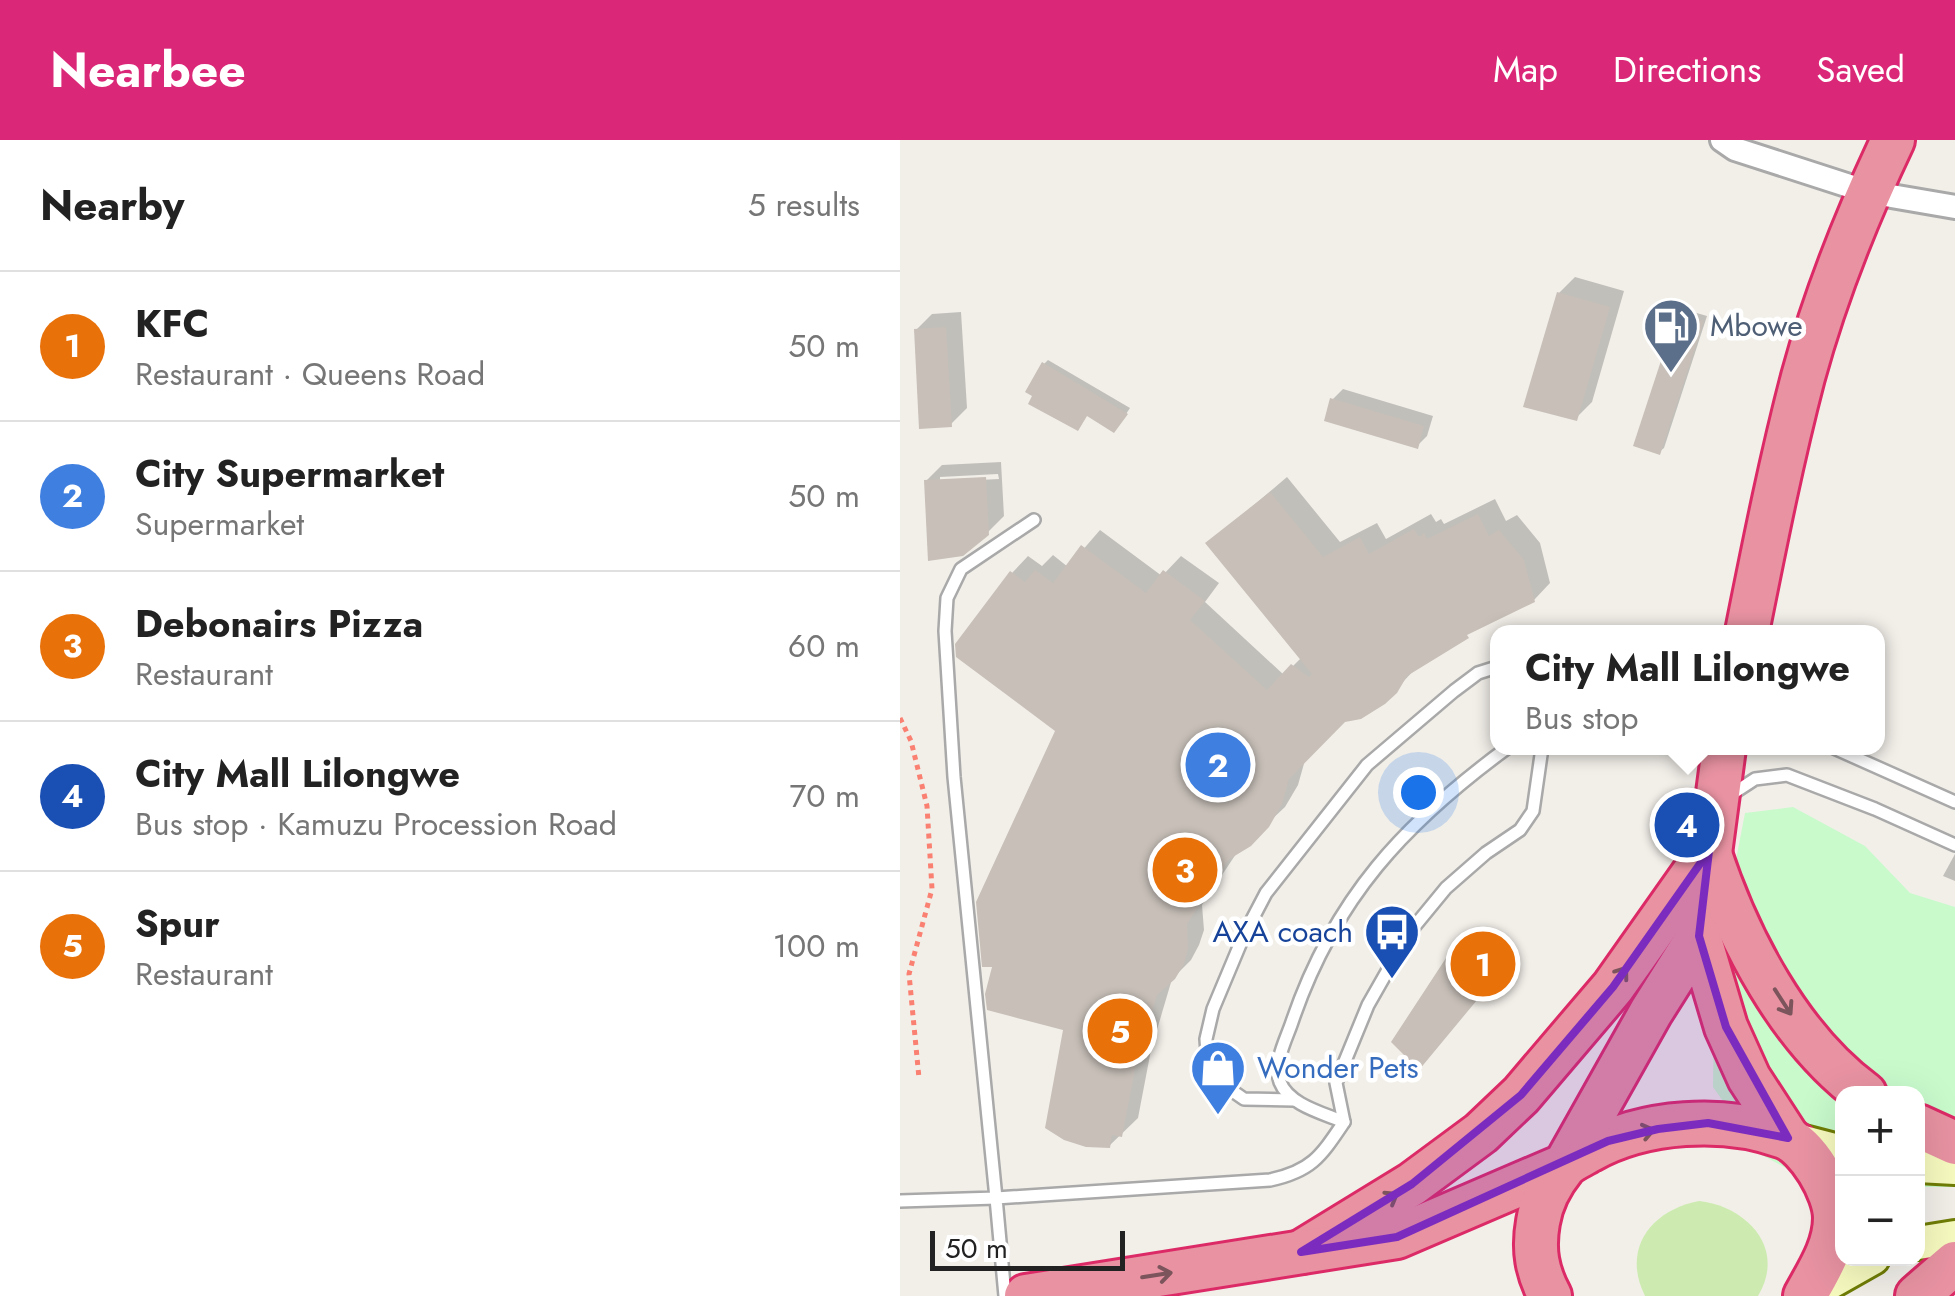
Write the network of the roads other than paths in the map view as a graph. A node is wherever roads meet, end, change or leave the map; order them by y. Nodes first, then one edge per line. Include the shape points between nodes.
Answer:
1 (1722, 140) edge
2 (1893, 140) edge
3 (1868, 192) junction
4 (1955, 208) edge
5 (1034, 520) dead end
6 (1749, 625) edge
7 (1490, 669) edge
8 (1497, 755) edge
9 (1541, 755) edge
10 (1723, 755) edge
11 (1850, 755) edge
12 (1955, 802) edge
13 (1712, 832) junction
14 (1955, 846) edge
15 (1699, 936) junction
16 (1854, 1086) edge
17 (1294, 1100) junction
18 (1344, 1122) junction
19 (1925, 1129) edge
20 (1788, 1138) junction
21 (1955, 1143) edge
22 (1835, 1150) edge
23 (1565, 1165) junction
24 (1925, 1166) edge
25 (1955, 1168) edge
26 (996, 1198) junction
27 (900, 1201) edge
28 (1955, 1237) edge
29 (1925, 1242) edge
30 (1301, 1252) junction
31 (1955, 1262) edge
32 (1859, 1266) edge
33 (1005, 1296) edge
34 (1026, 1296) edge
35 (1550, 1296) edge
36 (1806, 1296) edge
37 (1917, 1296) edge

1 - 3 street
2 - 3 highway
3 - 4 street
3 - 6 highway via 1803,377
5 - 26 lane via 961,569 947,598 945,631
7 - 17 lane via 1454,691 1367,766 1266,893 1244,935 1206,1038 1208,1066 1244,1099
8 - 17 lane via 1452,788 1360,884 1320,957 1278,1065 1280,1083
9 - 18 lane via 1532,811 1520,830 1446,888 1409,933 1368,1005 1336,1083
10 - 13 highway
11 - 12 lane
13 - 14 lane via 1732,792 1755,779 1787,775
13 - 15 highway
13 -> 16 highway via 1738,927 1834,1071
30 -> 13 highway via 1412,1184 1521,1095 1613,987
15 - 20 highway via 1726,1028
15 - 23 highway
17 - 18 lane
18 - 26 lane via 1320,1156 1294,1175
19 - 21 highway
20 - 22 main road
23 -> 20 highway via 1608,1141 1658,1129 1708,1123
20 - 36 highway via 1819,1171 1832,1194 1835,1220 1828,1253
23 - 30 highway via 1397,1237
23 - 35 highway via 1541,1206 1534,1243
24 - 25 main road
26 - 27 lane
26 - 33 lane
28 - 29 main road
34 -> 30 highway
31 - 37 highway
32 - 36 main road

